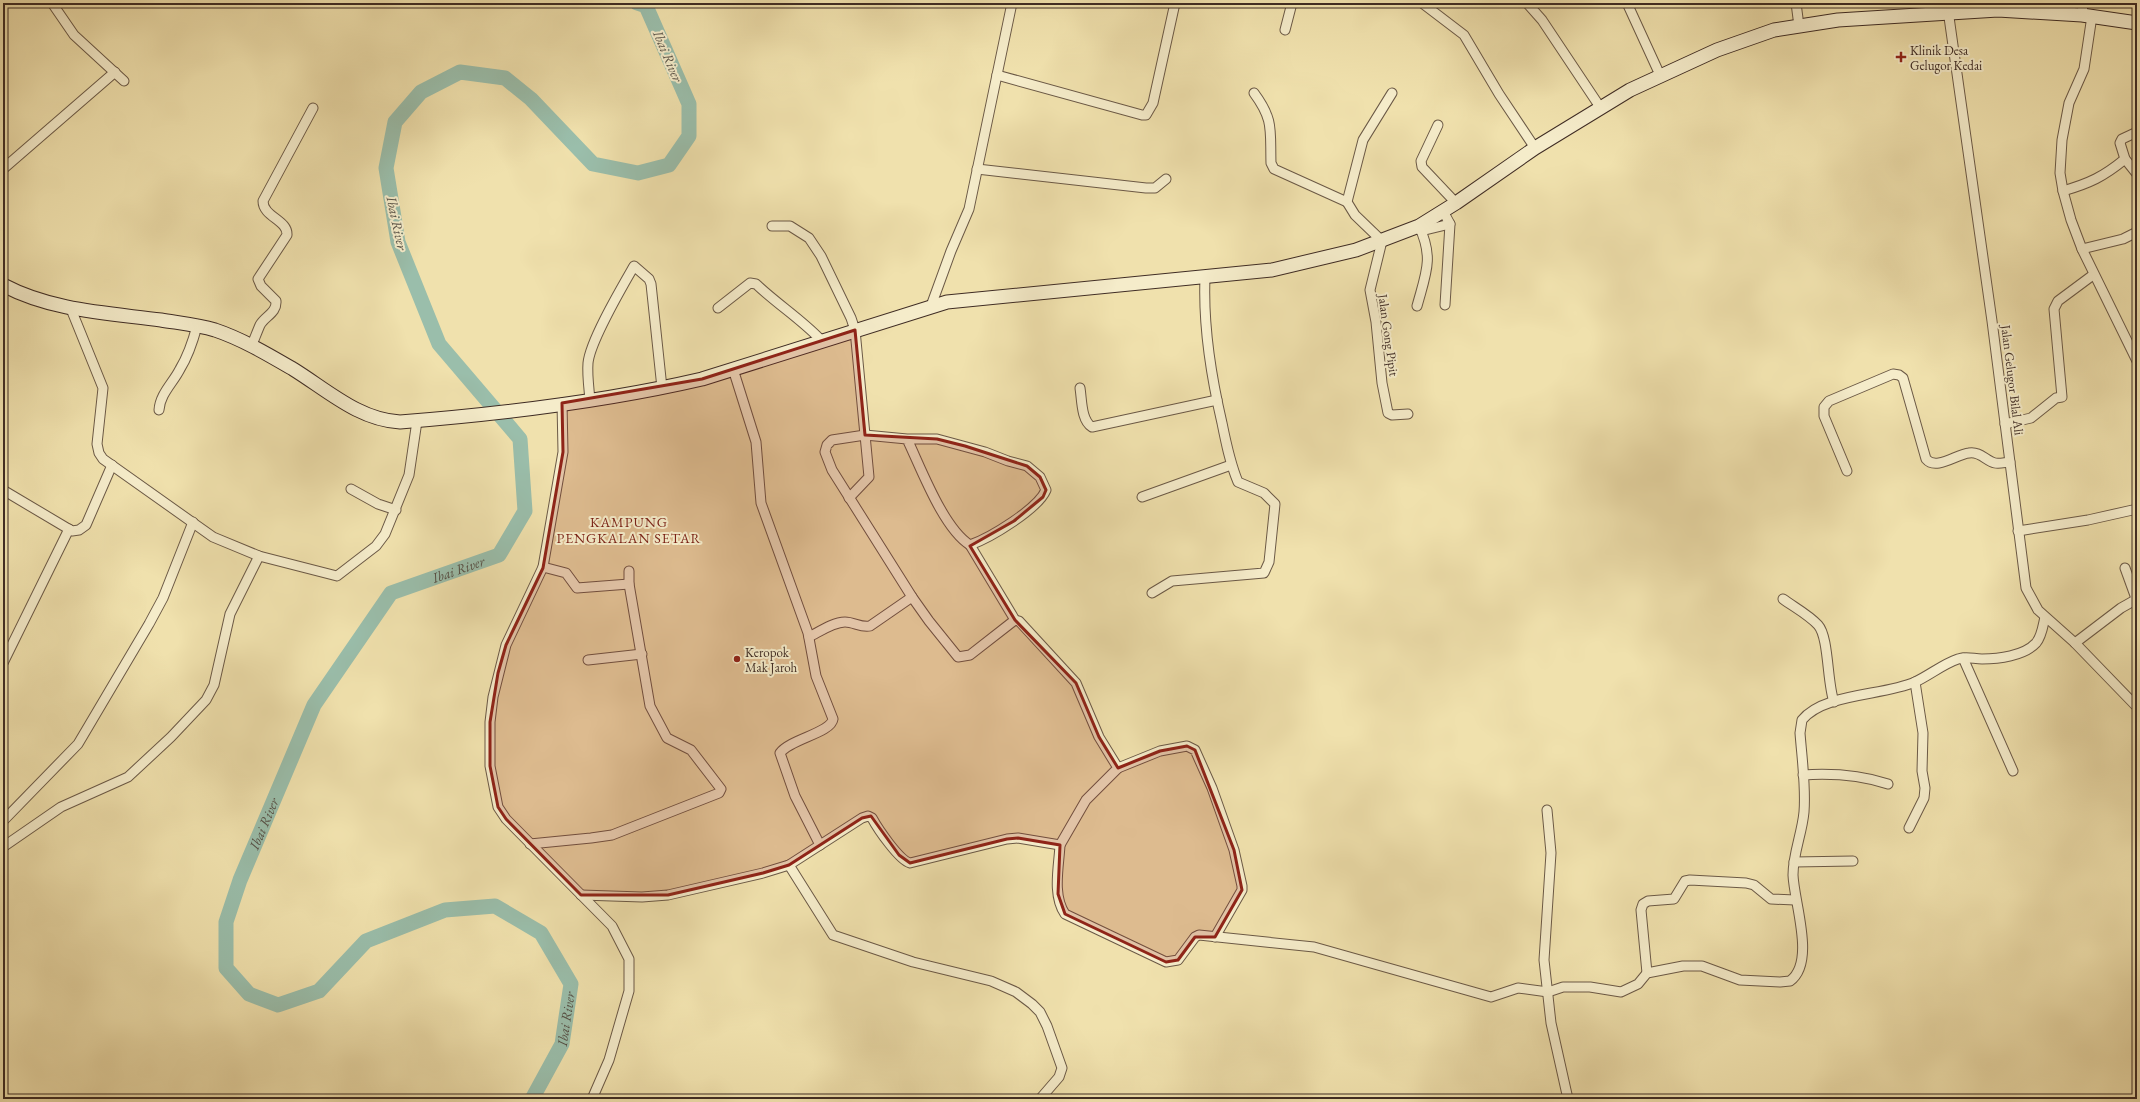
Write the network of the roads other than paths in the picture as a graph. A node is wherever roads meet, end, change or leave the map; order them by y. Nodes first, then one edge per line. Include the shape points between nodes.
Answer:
1 (52, 3) edge
2 (1012, 3) edge
3 (1175, 3) edge
4 (1292, 3) edge
5 (1422, 3) edge
6 (1527, 3) edge
7 (1627, 3) edge
8 (1796, 3) edge
9 (1950, 10) edge
10 (2086, 11) edge
11 (2137, 22) edge
12 (1799, 26) junction
13 (1285, 30) dead end
14 (115, 72) junction
15 (997, 75) junction
16 (1660, 75) junction
17 (124, 81) dead end
18 (1254, 93) dead end
19 (1392, 93) dead end
20 (1600, 107) junction
21 (313, 108) dead end
22 (1438, 125) dead end
23 (2137, 132) edge
24 (1535, 148) junction
25 (2125, 159) junction
26 (3, 169) edge
27 (977, 170) junction
28 (2137, 174) edge
29 (1166, 179) dead end
30 (2063, 192) junction
31 (1347, 202) junction
32 (1456, 203) junction
33 (1443, 211) junction
34 (1450, 224) junction
35 (772, 226) dead end
36 (1420, 228) junction
37 (2137, 232) edge
38 (1382, 241) junction
39 (2082, 249) junction
40 (2093, 275) junction
41 (1205, 278) junction
42 (3, 285) edge
43 (1445, 304) dead end
44 (931, 306) junction
45 (1417, 306) dead end
46 (718, 308) dead end
47 (71, 309) junction
48 (197, 326) junction
49 (855, 330) junction
50 (821, 340) junction
51 (250, 347) junction
52 (2137, 362) edge
53 (733, 369) junction
54 (662, 388) junction
55 (1080, 388) dead end
56 (590, 400) junction
57 (1217, 400) junction
58 (562, 403) junction
59 (159, 410) dead end
60 (1408, 414) dead end
61 (417, 421) junction
62 (2008, 423) junction
63 (865, 435) junction
64 (907, 439) junction
65 (2010, 462) junction
66 (112, 465) junction
67 (1231, 465) junction
68 (1847, 471) dead end
69 (351, 489) dead end
70 (3, 490) edge
71 (1142, 497) dead end
72 (849, 498) junction
73 (2137, 509) edge
74 (396, 510) junction
75 (193, 522) junction
76 (69, 528) junction
77 (2021, 531) junction
78 (970, 545) junction
79 (259, 556) junction
80 (543, 567) junction
81 (2125, 568) dead end
82 (630, 572) dead end
83 (630, 584) junction
84 (1152, 593) dead end
85 (912, 596) junction
86 (1783, 600) dead end
87 (2137, 600) edge
88 (2045, 617) junction
89 (1015, 620) junction
90 (809, 637) junction
91 (2080, 640) junction
92 (642, 654) junction
93 (1963, 658) junction
94 (588, 660) dead end
95 (3, 663) edge
96 (1915, 682) junction
97 (1834, 702) junction
98 (2137, 707) edge
99 (1118, 768) junction
100 (2013, 771) dead end
101 (1803, 775) junction
102 (1888, 784) dead end
103 (1547, 810) dead end
104 (3, 820) edge
105 (1910, 828) dead end
106 (530, 844) junction
107 (820, 845) junction
108 (1060, 845) junction
109 (3, 847) edge
110 (1853, 861) dead end
111 (1794, 862) junction
112 (789, 865) junction
113 (582, 895) junction
114 (1795, 900) junction
115 (1215, 937) junction
116 (1646, 973) junction
117 (1548, 992) junction
118 (592, 1099) edge
119 (1040, 1099) edge
120 (1568, 1099) edge

1 - 14 street via 74,35
2 - 15 street
3 - 15 street via 1153,103 1146,115
4 - 13 street
5 - 24 street via 1464,35
6 - 20 street via 1542,20
7 - 16 street
8 - 12 street
9 - 10 main road
9 - 12 main road
9 - 62 street, Jalan Gelugor Bilal Ali
10 - 11 main road
10 - 30 street via 2084,69 2069,103 2062,140 2060,173
12 - 16 main road via 1762,34
14 - 17 street
14 - 26 street
15 - 27 street via 986,117
16 - 20 main road
18 - 31 street via 1269,119 1271,163 1274,169
19 - 31 street via 1363,140
20 - 24 main road
21 - 51 street via 263,200 266,211 287,231 285,240 258,279 258,283 277,304 274,311 260,324
22 - 32 street via 1421,161 1422,167
23 - 25 street via 2122,139 2120,143
24 - 32 main road
25 - 28 street
25 - 30 street via 2088,184
27 - 29 street via 1146,188 1155,188
27 - 44 street via 968,209
30 - 39 street
31 - 38 street via 1355,215
32 - 33 main road
33 - 34 street
33 - 36 main road
34 - 36 street
34 - 43 street
35 - 49 street via 790,226 809,238 829,272
36 - 38 main road
36 - 45 street via 1429,253
37 - 39 street via 2123,239
38 - 41 main road via 1356,250 1272,270
38 - 60 street, Jalan Gong Pipit via 1370,290 1382,383 1388,413
39 - 40 street
40 - 52 street
40 - 62 street via 2054,309 2062,396 2031,418
41 - 44 main road via 957,301
41 - 57 street via 1205,318
42 - 47 main road via 25,295
44 - 49 main road
46 - 50 street via 750,283 756,284
47 - 48 main road
47 - 66 street via 102,381 104,394 96,448 103,459
48 - 51 main road via 215,330
48 - 59 street via 181,368 161,398
49 - 50 main road
49 - 63 street
50 - 53 main road
51 - 61 main road via 293,369 368,416 388,422
53 - 54 main road
53 - 90 street via 756,442 761,503
54 - 56 main road
54 - 56 street via 651,284 634,266 590,354
55 - 57 street via 1084,416 1087,424 1092,427
56 - 58 main road
57 - 67 street
58 - 61 main road via 540,408
58 - 80 street via 563,452
61 - 74 street via 409,475
62 - 65 street, Jalan Gelugor Bilal Ali
63 - 64 street
63 - 72 street via 869,477
63 - 72 street via 832,440 825,452
64 - 78 street via 940,509 964,541
64 - 78 street via 937,439 972,448 1008,462 1027,466 1040,477 1046,490 1043,497 1006,527
65 - 68 street via 1995,463 1976,453 1969,453 1936,464 1929,463 1903,378 1899,374 1893,374 1829,402 1824,407 1824,416
65 - 77 street, Jalan Gelugor Bilal Ali
66 - 75 street
66 - 76 street via 86,525 76,531
67 - 71 street
67 - 84 street via 1238,482 1264,493 1275,504 1267,569 1264,573 1172,580
69 - 74 street via 378,504
70 - 76 street
72 - 85 street
73 - 77 street
74 - 79 street via 381,541 338,576
75 - 79 street via 213,537
75 - 104 street via 163,598 78,744
76 - 95 street
77 - 88 street, Jalan Gelugor Bilal Ali via 2026,588 2032,602
78 - 89 street
79 - 109 street via 230,614 214,686 206,700 172,737 128,777 61,807
80 - 83 street via 566,572 577,588
80 - 106 street via 506,645 498,673 490,722 490,766 498,807
81 - 87 street
82 - 83 street
83 - 92 street
85 - 89 street via 958,657 970,655
85 - 90 street via 870,626 838,623
86 - 97 street via 1820,627
87 - 91 street via 2122,608
88 - 91 street, Jalan Gelugor Bilal Ali
88 - 93 street via 2040,635 2030,648 2003,657
89 - 99 street via 1026,627 1076,683 1099,737
90 - 107 street via 816,676 833,719 828,727 788,745 780,753 780,757 795,796
91 - 98 street, Jalan Gelugor Bilal Ali
92 - 94 street
92 - 106 street via 650,706 664,734 672,742 691,750 721,789 719,793 612,835
93 - 96 street
93 - 100 street
96 - 97 street via 1884,692 1852,696
96 - 105 street via 1923,733 1922,772 1925,788 1924,798
97 - 101 street via 1814,710 1802,720 1800,733
99 - 108 street via 1086,800
99 - 115 street via 1160,751 1187,746 1195,750 1212,788 1234,850 1242,886
101 - 102 street via 1859,776
101 - 111 street via 1804,814
103 - 117 street via 1551,853 1544,960
106 - 113 street
107 - 108 street via 868,816 899,855 910,862 1006,839 1018,838
107 - 112 street
108 - 115 street via 1058,894 1065,914 1075,920 1166,962 1178,960 1195,937
110 - 111 street
111 - 114 street
112 - 113 street via 668,895
112 - 119 street via 833,935 913,962 991,981 1016,992 1032,1004 1040,1012 1047,1026 1062,1068 1059,1077
113 - 118 street via 612,926 625,948 630,970 629,991 611,1052
114 - 116 street via 1803,935 1799,971 1790,981 1740,980 1702,966 1683,966
114 - 116 street via 1771,899 1754,885 1746,882 1684,881 1674,899 1648,901 1643,904 1641,910
115 - 117 street via 1314,947 1491,997 1518,988
116 - 117 street via 1638,984 1621,992 1575,987
117 - 120 street via 1550,1024

